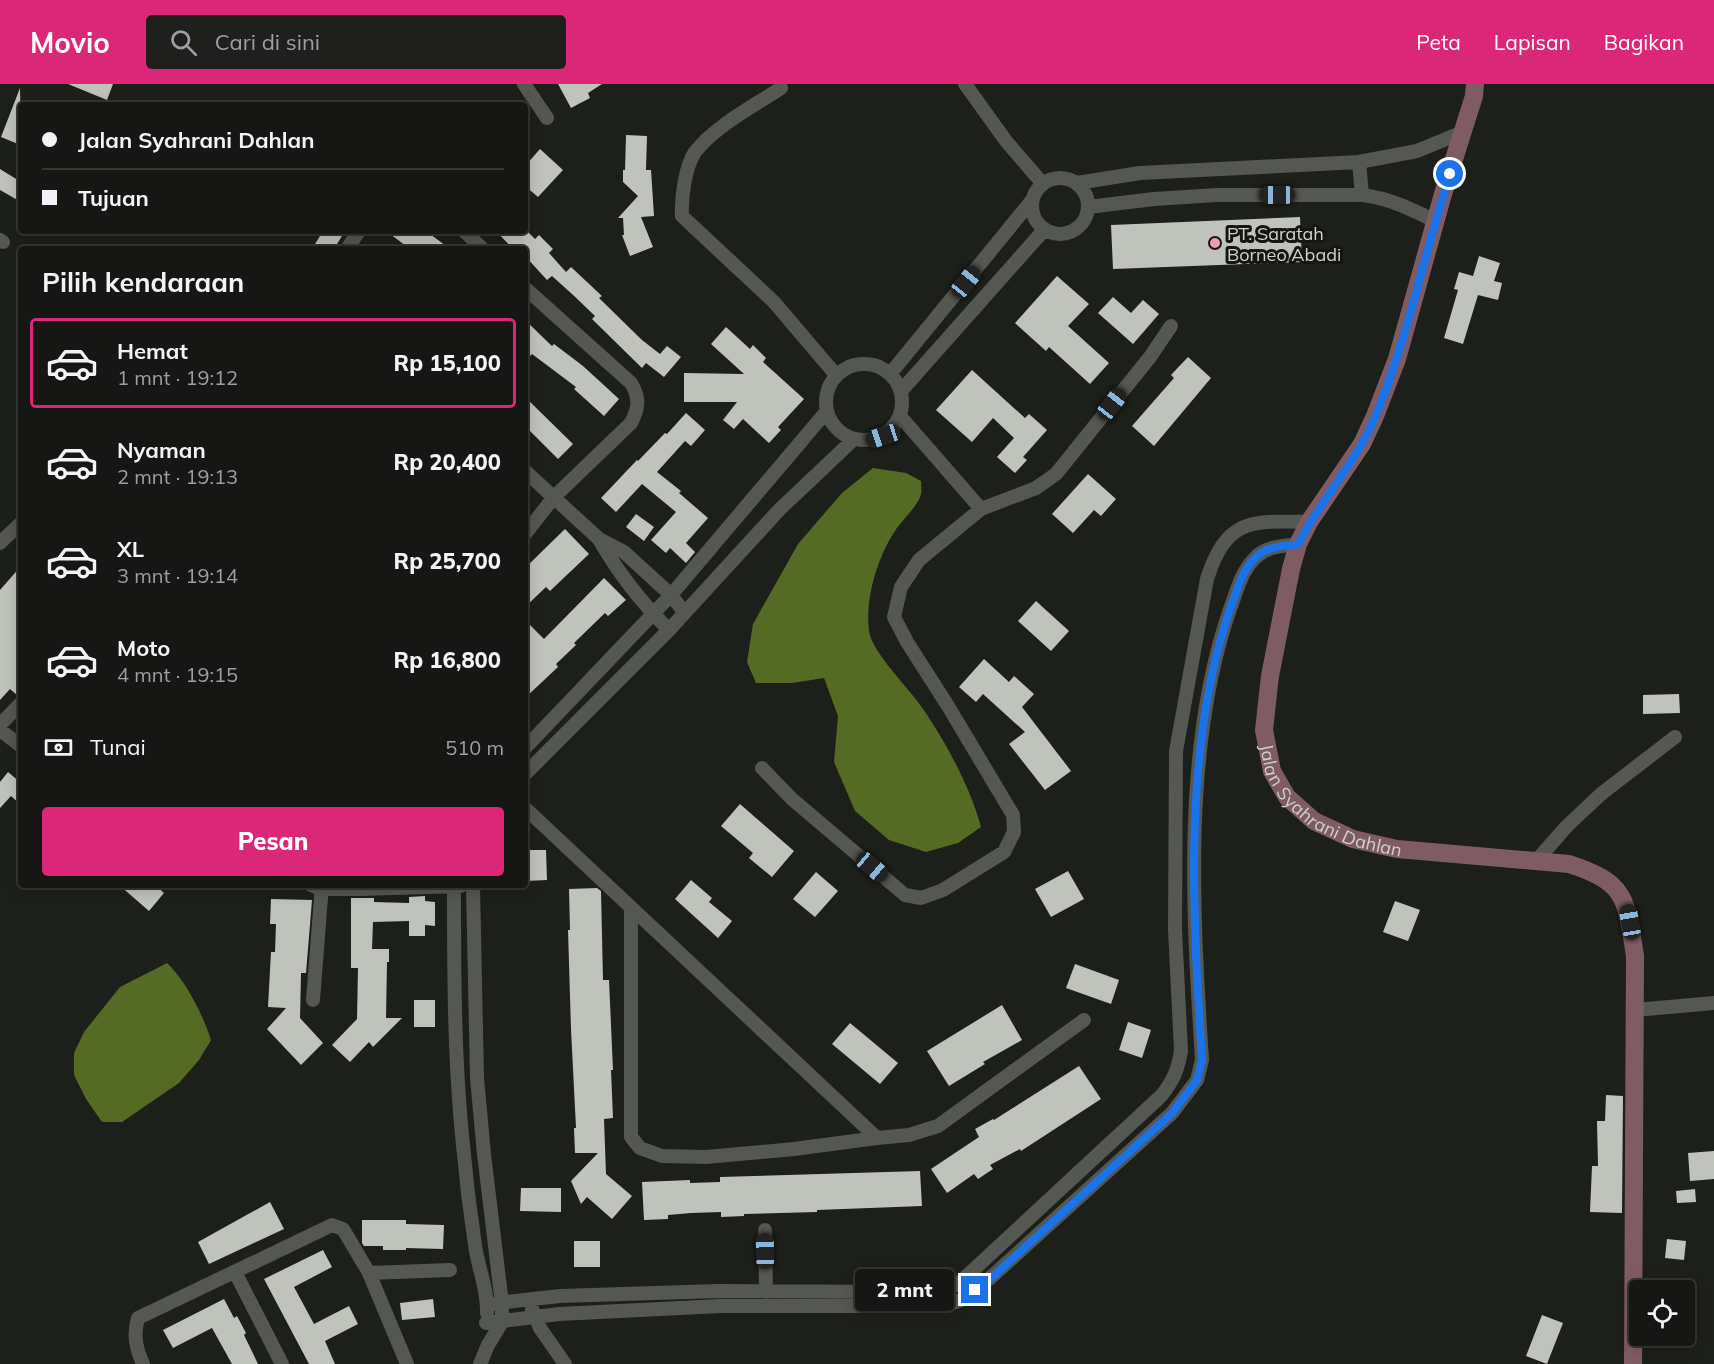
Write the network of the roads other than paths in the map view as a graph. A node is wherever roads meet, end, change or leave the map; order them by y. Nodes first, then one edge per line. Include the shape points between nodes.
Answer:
1 (524, 84) edge
2 (965, 84) edge
3 (1475, 84) edge
4 (783, 85) edge
5 (547, 118) dead end
6 (1463, 132) junction
7 (1359, 162) junction
8 (1077, 183) junction
9 (1043, 184) junction
10 (1362, 195) junction
11 (1033, 199) junction
12 (1088, 207) junction
13 (1436, 222) junction
14 (1044, 230) junction
15 (467, 234) edge
16 (480, 246) edge
17 (528, 291) edge
18 (1171, 326) dead end
19 (890, 374) junction
20 (836, 375) junction
21 (901, 391) junction
22 (826, 412) junction
23 (900, 416) junction
24 (854, 439) junction
25 (528, 474) edge
26 (554, 497) junction
27 (981, 509) junction
28 (1309, 522) junction
29 (18, 526) edge
30 (528, 530) edge
31 (599, 539) junction
32 (0, 543) edge
33 (1298, 544) junction
34 (671, 595) junction
35 (1203, 604) junction
36 (1230, 610) junction
37 (684, 612) junction
38 (654, 614) junction
39 (669, 630) junction
40 (18, 706) edge
41 (0, 725) edge
42 (0, 730) edge
43 (1675, 737) dead end
44 (18, 744) edge
45 (528, 745) edge
46 (762, 768) dead end
47 (528, 771) edge
48 (528, 811) edge
49 (1536, 861) junction
50 (318, 888) edge
51 (454, 888) edge
52 (473, 888) edge
53 (632, 908) junction
54 (313, 1000) dead end
55 (1714, 1003) edge
56 (1635, 1010) junction
57 (1084, 1020) dead end
58 (877, 1137) junction
59 (765, 1230) dead end
60 (450, 1270) dead end
61 (235, 1272) junction
62 (369, 1273) junction
63 (766, 1292) junction
64 (529, 1300) junction
65 (487, 1304) junction
66 (502, 1304) junction
67 (535, 1318) junction
68 (502, 1322) junction
69 (486, 1323) junction
70 (488, 1345) junction
71 (143, 1364) edge
72 (282, 1364) edge
73 (407, 1364) edge
74 (480, 1364) edge
75 (565, 1364) edge
76 (1633, 1364) edge

1 - 5 street
2 - 9 street
3 - 6 street, Jalan Syahrani Dahlan
4 - 20 street via 724,124 694,153 682,191 682,216 774,302
6 - 7 street via 1417,151
6 - 13 street, Jalan Syahrani Dahlan
7 - 8 street via 1140,173
7 - 10 street
8 - 9 street via 1054,178
8 - 12 street
9 - 11 street
10 - 12 street via 1217,195
10 - 13 street via 1397,202
11 - 14 street via 1034,218
11 - 19 street
12 - 14 street via 1086,217 1075,230 1066,234
13 - 28 street, Jalan Syahrani Dahlan via 1376,416 1362,444
14 - 21 street
15 - 16 street
17 - 26 street via 631,383 638,396 631,423
18 - 27 street via 1056,474 1036,488
19 - 20 street via 873,364 853,365
19 - 21 street
20 - 22 street via 826,392
21 - 23 street
22 - 24 street via 836,429
22 - 34 street
23 - 24 street via 883,436
23 - 27 street
24 - 37 street via 780,509
25 - 26 street
26 - 30 street
26 - 31 street
27 - 46 street via 919,560 901,586 894,617 1013,815 1014,832 1004,852 943,890 921,898 905,895 792,799
28 - 33 street, Jalan Syahrani Dahlan
28 - 35 street via 1254,523 1239,528 1215,555
29 - 32 street
31 - 34 street via 624,552
31 - 38 street via 612,562
33 - 36 street via 1273,547 1257,555 1243,573
33 - 49 street, Jalan Syahrani Dahlan via 1270,676 1264,730 1272,771 1287,797 1314,821 1353,839 1397,849
34 - 37 street
34 - 38 street
35 - 36 street
35 - 63 street via 1176,751 1175,928 1181,1050 1173,1081 957,1285 913,1292
36 - 67 street via 1221,634 1199,753 1193,886 1202,1060 1197,1080 1172,1113 989,1280 961,1300 943,1306 722,1306
37 - 39 street
38 - 39 street
38 - 45 street
39 - 47 street
40 - 41 street
42 - 44 street
43 - 49 street via 1601,794
48 - 53 street
49 - 56 street, Jalan Syahrani Dahlan via 1569,864 1593,872 1612,884 1627,906 1635,956
50 - 54 street
51 - 65 street via 460,1113 475,1248
52 - 66 street via 477,1078
53 - 58 street
53 - 58 street via 631,1137 639,1148 662,1156 706,1157
55 - 56 street
56 - 76 street, Jalan Syahrani Dahlan
57 - 58 street via 938,1126 909,1135
59 - 63 street
60 - 62 street
61 - 62 street via 332,1225 343,1228
61 - 71 street via 138,1318 137,1351
61 - 72 street
62 - 73 street
63 - 64 street
64 - 66 street
64 - 67 street
65 - 66 street
65 - 69 street
66 - 68 street
67 - 68 street
67 - 75 street
68 - 69 street
68 - 70 street
69 - 70 street
70 - 74 street

